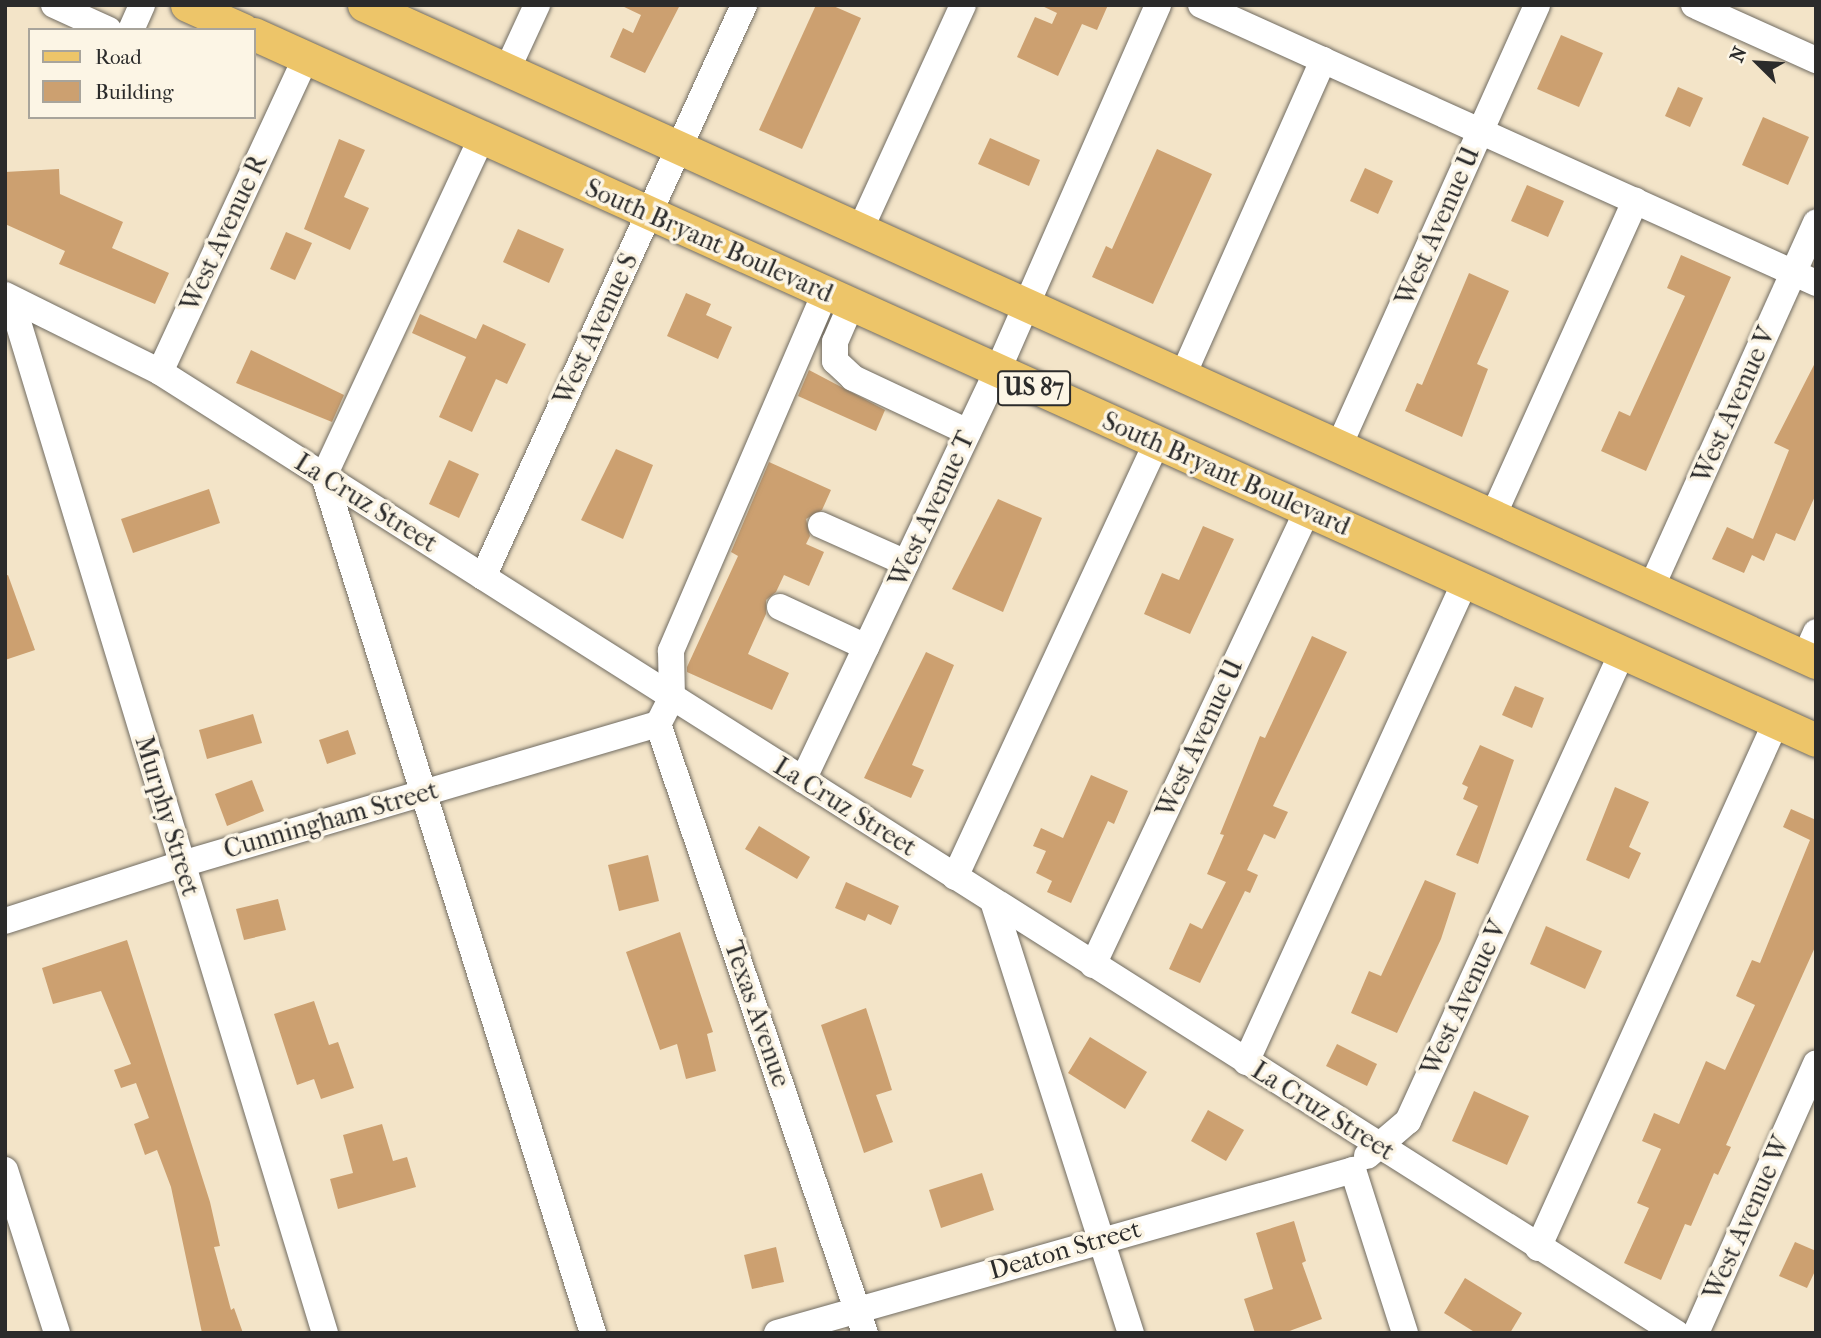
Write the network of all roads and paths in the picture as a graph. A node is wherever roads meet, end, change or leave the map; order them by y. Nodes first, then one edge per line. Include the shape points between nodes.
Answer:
1 (54, 5) edge
2 (142, 5) edge
3 (187, 5) edge
4 (364, 5) edge
5 (537, 5) edge
6 (744, 5) edge
7 (963, 5) edge
8 (1158, 5) edge
9 (1201, 5) edge
10 (1537, 5) edge
11 (1694, 5) edge
12 (1723, 11) edge
13 (104, 28) edge
14 (132, 28) edge
15 (239, 28) edge
16 (256, 35) edge
17 (306, 57) junction
18 (1323, 60) junction
19 (1816, 60) edge
20 (507, 70) junction
21 (1480, 132) junction
22 (482, 138) junction
23 (678, 148) junction
24 (1635, 201) junction
25 (649, 214) junction
26 (1816, 223) edge
27 (860, 230) junction
28 (1805, 278) edge
29 (8, 297) edge
30 (838, 299) junction
31 (1026, 304) junction
32 (160, 372) junction
33 (997, 372) junction
34 (1182, 375) junction
35 (968, 432) junction
36 (1156, 443) junction
37 (1339, 446) junction
38 (324, 476) junction
39 (1307, 511) junction
40 (1493, 516) junction
41 (821, 525) dead end
42 (906, 563) junction
43 (483, 577) junction
44 (1465, 582) junction
45 (1651, 588) junction
46 (780, 607) dead end
47 (866, 647) junction
48 (1812, 650) edge
49 (1622, 653) junction
50 (672, 697) junction
51 (1776, 722) junction
52 (658, 724) junction
53 (1816, 740) edge
54 (803, 780) junction
55 (425, 793) junction
56 (182, 864) junction
57 (955, 877) junction
58 (993, 901) junction
59 (5, 921) edge
60 (1093, 965) junction
61 (1246, 1062) junction
62 (1815, 1068) edge
63 (1376, 1145) junction
64 (5, 1170) edge
65 (1353, 1170) junction
66 (1101, 1240) junction
67 (1538, 1248) junction
68 (857, 1307) junction
69 (57, 1333) edge
70 (324, 1333) edge
71 (593, 1333) edge
72 (778, 1333) edge
73 (865, 1333) edge
74 (1130, 1333) edge
75 (1405, 1333) edge
76 (1676, 1333) edge
77 (1696, 1333) edge

1 - 13 street
2 - 14 street
3 - 15 main road
4 - 20 main road, US 87
5 - 20 street
6 - 23 street, West Avenue S
7 - 27 street
8 - 31 street, West Avenue T
9 - 18 street
10 - 21 street, West Avenue U
11 - 12 street
12 - 19 street
16 - 17 main road, South Bryant Boulevard / US 87
17 - 22 main road, South Bryant Boulevard / US 87
17 - 32 street, West Avenue R
18 - 21 street
18 - 34 street
20 - 23 main road, US 87
21 - 24 street
21 - 37 street, West Avenue U
22 - 25 main road, South Bryant Boulevard / US 87
22 - 38 street
23 - 25 street, West Avenue S
23 - 27 main road, US 87
24 - 28 street
24 - 40 street
25 - 30 main road, South Bryant Boulevard / US 87
25 - 43 street, West Avenue S
26 - 28 street, West Avenue V
27 - 31 main road, US 87
28 - 45 street, West Avenue V
29 - 32 street, La Cruz Street
29 - 56 street, Murphy Street
30 - 33 main road, South Bryant Boulevard / US 87
30 - 35 street via 835,361 853,378
30 - 50 street via 671,651
31 - 33 street, West Avenue T
31 - 34 main road, US 87
32 - 38 street, La Cruz Street
33 - 35 street, West Avenue T
33 - 36 main road, South Bryant Boulevard / US 87
34 - 37 main road, US 87
35 - 42 street, West Avenue T
36 - 39 main road, South Bryant Boulevard / US 87
36 - 57 street
37 - 40 main road, US 87
38 - 43 street, La Cruz Street
38 - 55 street
39 - 44 main road, South Bryant Boulevard / US 87
39 - 60 street, West Avenue U
40 - 45 main road, US 87
41 - 42 street
42 - 47 street, West Avenue T
43 - 50 street, La Cruz Street
44 - 49 main road, South Bryant Boulevard / US 87
44 - 61 street
45 - 48 main road, US 87
46 - 47 street
47 - 54 street, West Avenue T
49 - 51 main road, South Bryant Boulevard / US 87
49 - 63 street, West Avenue V via 1408,1121
50 - 52 street
50 - 54 street, La Cruz Street
51 - 53 main road, South Bryant Boulevard / US 87
51 - 67 street
52 - 55 street, Cunningham Street
52 - 68 street, Texas Avenue
54 - 57 street, La Cruz Street
55 - 56 street, Cunningham Street
55 - 71 street
56 - 59 street, Cunningham Street
56 - 70 street, Murphy Street
57 - 58 street, La Cruz Street
58 - 60 street, La Cruz Street
58 - 66 street
60 - 61 street, La Cruz Street
61 - 63 street, La Cruz Street
62 - 77 street, West Avenue W
63 - 65 street, West Avenue V
63 - 67 street, La Cruz Street
64 - 69 street
65 - 66 street, Deaton Street
65 - 75 street
66 - 68 street, Deaton Street
66 - 74 street
67 - 76 street, La Cruz Street
68 - 72 street, Deaton Street
68 - 73 street, Texas Avenue

